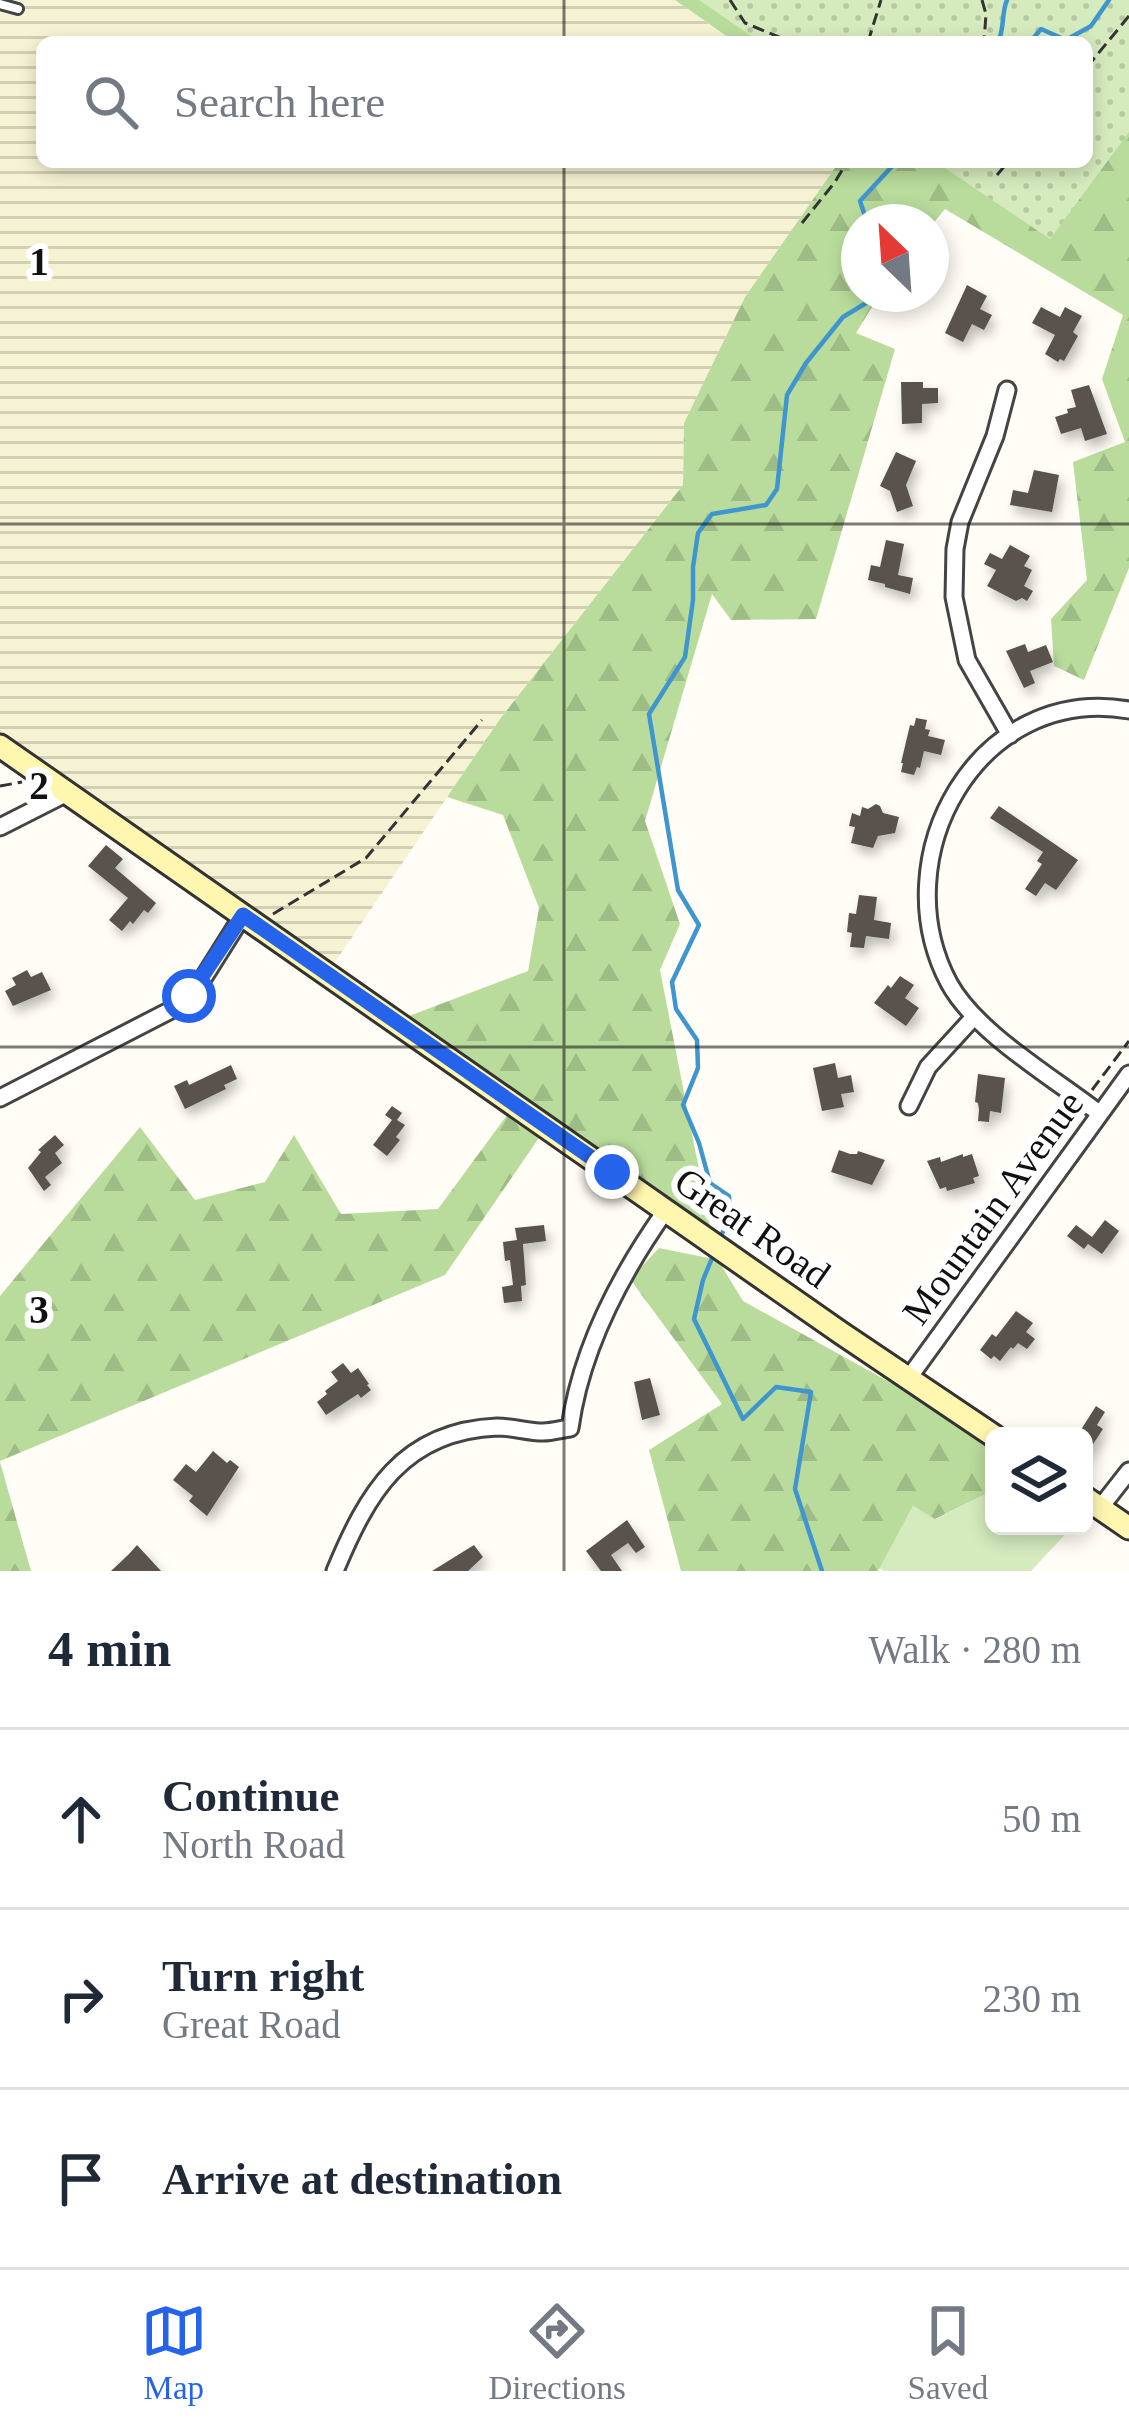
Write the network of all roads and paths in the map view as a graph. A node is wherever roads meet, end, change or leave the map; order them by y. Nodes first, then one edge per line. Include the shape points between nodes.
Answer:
1 (730, 0) edge
2 (881, 0) edge
3 (982, 0) edge
4 (0, 4) edge
5 (18, 9) dead end
6 (1129, 16) edge
7 (776, 36) edge
8 (870, 36) edge
9 (984, 36) edge
10 (1093, 60) edge
11 (843, 168) edge
12 (1003, 168) edge
13 (997, 175) dead end
14 (802, 224) dead end
15 (1007, 390) dead end
16 (1129, 710) edge
17 (482, 720) dead end
18 (1010, 735) junction
19 (0, 746) edge
20 (68, 793) junction
21 (0, 827) edge
22 (243, 915) junction
23 (272, 915) dead end
24 (973, 1018) junction
25 (1129, 1041) edge
26 (1129, 1074) edge
27 (1091, 1091) dead end
28 (0, 1098) edge
29 (909, 1106) dead end
30 (1077, 1110) dead end
31 (1100, 1114) junction
32 (666, 1210) junction
33 (973, 1263) dead end
34 (908, 1379) junction
35 (985, 1430) edge
36 (1129, 1471) edge
37 (1093, 1501) edge
38 (1093, 1503) edge
39 (1129, 1528) edge
40 (335, 1571) edge

1 - 7 path via 745,23
2 - 8 path
3 - 9 path
4 - 5 lane
6 - 10 path
11 - 14 path
12 - 13 path
15 - 18 street via 961,522 954,597 967,660
16 - 18 street via 1074,710
17 - 23 path via 366,858
18 - 24 street via 950,800 927,875 933,944
19 - 20 street, Great Road
20 - 21 street
20 - 22 street, Great Road
22 - 28 street via 175,1008
22 - 32 street, Great Road
24 - 29 street via 928,1067
24 - 31 street
25 - 27 path
26 - 31 street, Mountain Avenue
30 - 33 path
31 - 34 street, Mountain Avenue
32 - 34 street, Great Road
32 - 40 street via 603,1318 570,1428 476,1429 428,1445 376,1489
34 - 35 street, Great Road
36 - 37 street
38 - 39 street

